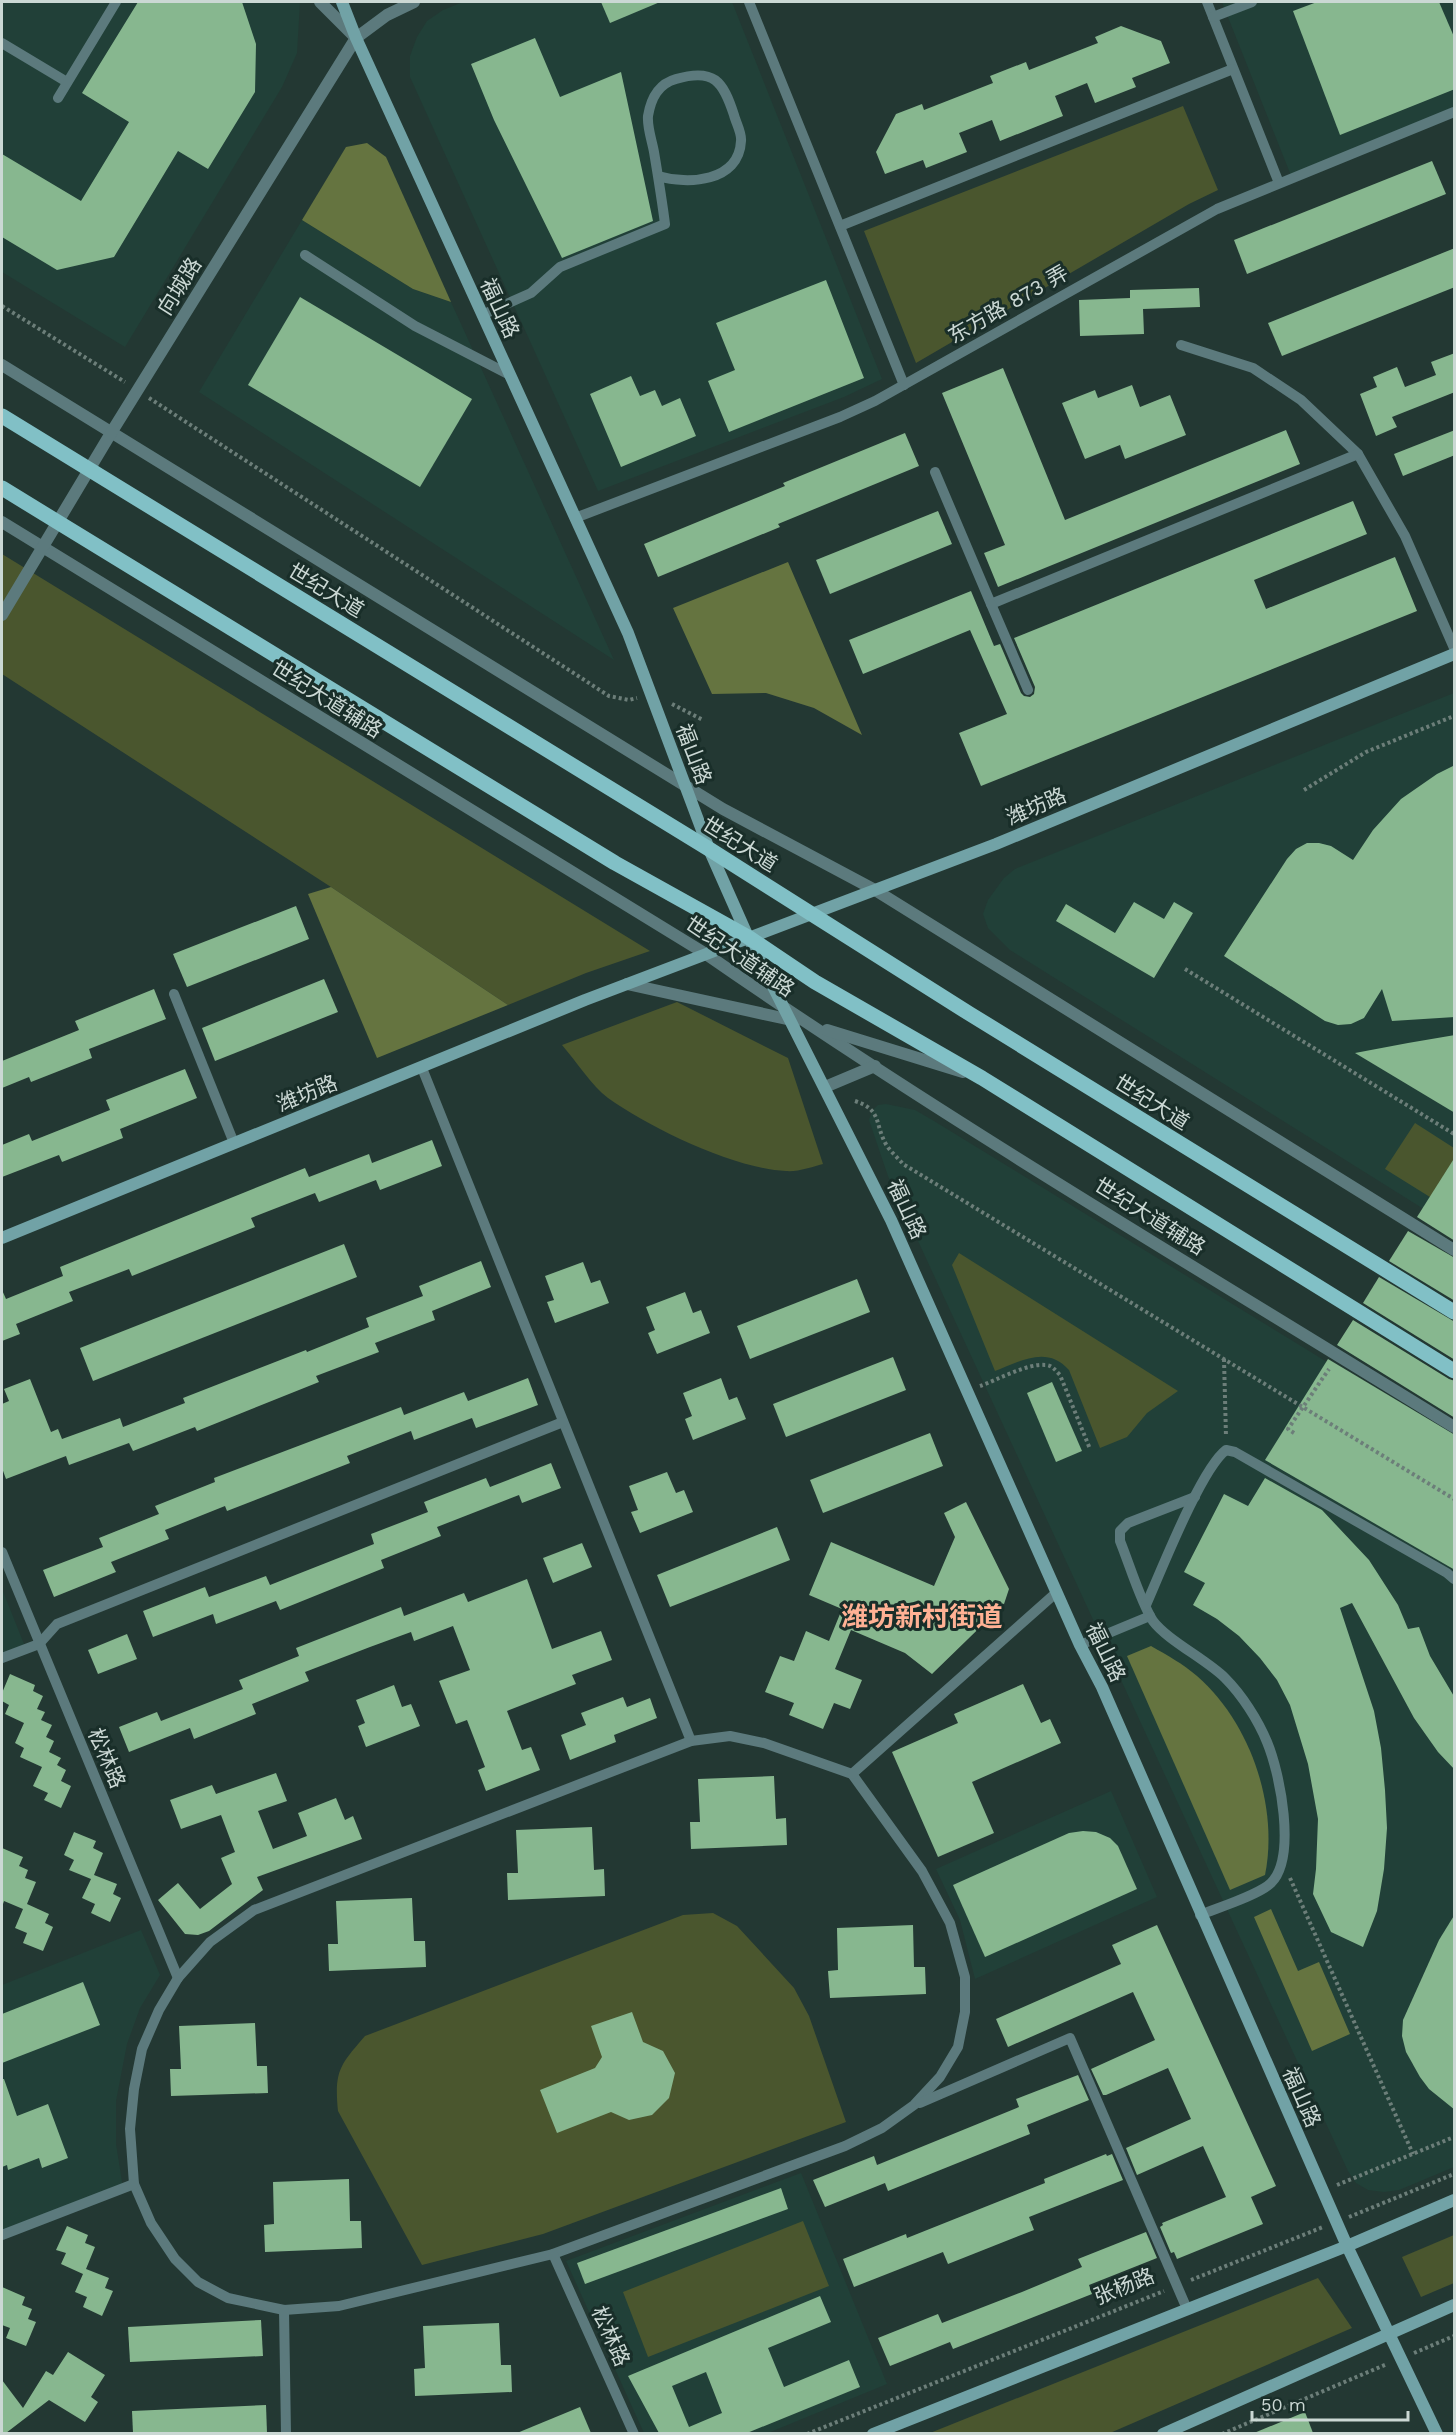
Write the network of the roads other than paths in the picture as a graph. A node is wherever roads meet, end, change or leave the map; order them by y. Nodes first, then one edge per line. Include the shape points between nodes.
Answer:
1 (116, 2) edge
2 (320, 2) edge
3 (342, 2) edge
4 (414, 2) edge
5 (749, 2) edge
6 (1207, 2) edge
7 (1252, 2) edge
8 (1213, 17) junction
9 (356, 38) junction
10 (2, 43) edge
11 (1233, 69) junction
12 (67, 82) junction
13 (58, 98) dead end
14 (1455, 112) edge
15 (658, 176) junction
16 (1279, 183) junction
17 (840, 226) junction
18 (305, 255) dead end
19 (482, 315) junction
20 (1181, 345) dead end
21 (2, 365) edge
22 (510, 375) junction
23 (904, 385) junction
24 (2, 416) edge
25 (111, 433) junction
26 (1358, 454) junction
27 (88, 470) junction
28 (935, 472) dead end
29 (2, 488) edge
30 (575, 518) junction
31 (2, 522) edge
32 (59, 523) junction
33 (43, 548) junction
34 (991, 604) junction
35 (2, 615) edge
36 (1455, 648) edge
37 (1455, 654) edge
38 (1028, 690) dead end
39 (686, 786) junction
40 (709, 849) junction
41 (875, 890) junction
42 (811, 914) junction
43 (748, 938) junction
44 (706, 954) junction
45 (627, 984) junction
46 (174, 994) dead end
47 (784, 1008) junction
48 (791, 1020) junction
49 (811, 1026) junction
50 (875, 1066) junction
51 (422, 1068) junction
52 (982, 1078) junction
53 (825, 1087) junction
54 (234, 1143) junction
55 (2, 1238) edge
56 (1455, 1250) edge
57 (1455, 1312) edge
58 (1455, 1371) edge
59 (563, 1422) junction
60 (1455, 1427) edge
61 (1195, 1497) junction
62 (2, 1552) edge
63 (1455, 1580) edge
64 (1057, 1592) junction
65 (1146, 1605) junction
66 (1150, 1616) junction
67 (39, 1644) junction
68 (1080, 1645) junction
69 (2, 1658) edge
70 (691, 1741) junction
71 (852, 1774) junction
72 (1200, 1915) junction
73 (178, 1978) junction
74 (914, 2105) junction
75 (134, 2184) junction
76 (1455, 2200) edge
77 (2, 2235) edge
78 (1347, 2246) junction
79 (553, 2254) junction
80 (1455, 2305) edge
81 (1188, 2309) junction
82 (284, 2310) junction
83 (1390, 2333) junction
84 (286, 2433) edge
85 (634, 2433) edge
86 (873, 2433) edge
87 (1163, 2433) edge
88 (1437, 2433) edge

1 - 12 lane
2 - 9 street
3 - 9 street, 福山路
4 - 9 street, 向城路 via 387,15
5 - 17 lane
6 - 8 lane
7 - 8 lane
8 - 11 lane
9 - 19 street, 福山路
9 - 25 street, 向城路
10 - 12 lane
11 - 16 lane
11 - 17 lane
12 - 13 lane
14 - 16 lane, 东方路 873 弄
15 - 15 lane via 648,118 653,96 666,81 694,74 712,78 726,90 742,140 738,158 727,171 694,180 675,181
15 - 19 lane via 665,224 560,267 531,293
16 - 23 lane, 东方路 873 弄 via 1186,225
17 - 23 lane
18 - 22 lane via 415,326
19 - 22 street, 福山路
20 - 26 lane via 1253,368 1301,400
21 - 25 street
22 - 30 street, 福山路
23 - 30 lane, 东方路 873 弄 via 840,417
24 - 27 main road, 世纪大道
25 - 27 street, 向城路
25 - 39 street
26 - 34 lane
26 - 36 lane via 1405,536
27 - 32 street, 向城路
27 - 40 main road, 世纪大道
28 - 34 lane
29 - 32 main road
30 - 39 street, 福山路 via 628,633
31 - 33 street, 世纪大道辅路
32 - 33 street, 向城路
32 - 43 main road via 615,863
33 - 35 street, 向城路
33 - 44 street, 世纪大道辅路
34 - 38 lane
37 - 41 street, 潍坊路
39 - 40 street, 福山路
39 - 41 street via 723,810
40 - 42 main road, 世纪大道
40 - 43 street, 福山路
41 - 42 street, 潍坊路
41 - 56 street
42 - 43 street, 潍坊路
42 - 57 main road, 世纪大道
43 - 44 street, 潍坊路
43 - 47 street, 福山路
43 - 52 main road via 815,982
44 - 45 street, 潍坊路
44 - 47 street, 世纪大道辅路
45 - 48 street
45 - 51 street, 潍坊路
46 - 54 lane
47 - 48 street, 福山路
47 - 49 street, 世纪大道辅路
48 - 49 street
48 - 53 street, 福山路
49 - 50 street, 世纪大道辅路
49 - 52 street
50 - 53 street
50 - 60 street, 世纪大道辅路
51 - 54 street, 潍坊路
51 - 59 lane
52 - 58 main road
53 - 64 street, 福山路 via 891,1220
54 - 55 street, 潍坊路
59 - 67 lane via 57,1624
59 - 70 lane
61 - 63 lane via 1218,1456 1226,1450
61 - 65 lane
61 - 65 lane via 1128,1523 1120,1531 1120,1541
62 - 67 lane, 松林路
64 - 68 street, 福山路
64 - 71 lane
65 - 66 lane
66 - 68 lane
66 - 72 lane via 1225,1678 1240,1696 1267,1742 1281,1792 1285,1843 1279,1871 1270,1885
67 - 69 lane
67 - 73 lane, 松林路
68 - 72 street, 福山路 via 1102,1687
70 - 71 lane via 730,1736 764,1743
70 - 73 lane via 254,1910 210,1942
71 - 74 lane via 922,1870 950,1923 965,1977 966,2012 958,2048 940,2077
72 - 78 street, 福山路
73 - 75 lane via 142,2049 130,2129
74 - 79 lane via 882,2128 845,2146
74 - 81 lane via 1070,2038
75 - 77 lane
75 - 82 lane via 175,2259 198,2282 228,2298
76 - 78 street
78 - 81 street
78 - 83 street, 福山路
79 - 82 lane via 339,2306
79 - 85 lane, 松林路
80 - 83 street
81 - 86 street
82 - 84 lane
83 - 87 street
83 - 88 street, 福山路

